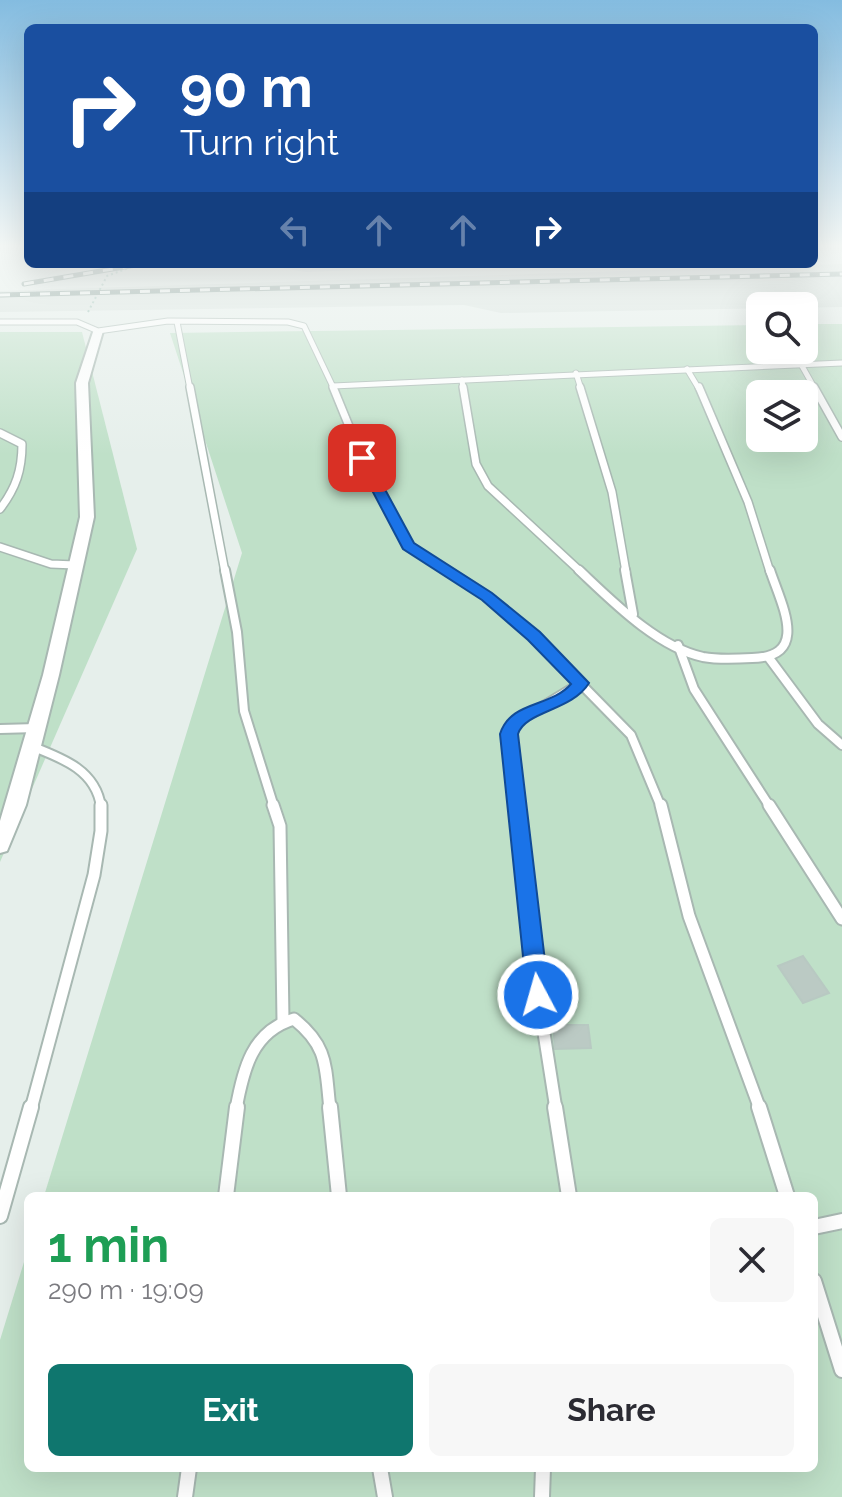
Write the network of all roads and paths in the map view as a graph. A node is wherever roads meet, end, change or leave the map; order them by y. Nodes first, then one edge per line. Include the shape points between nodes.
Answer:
1 (95, 316) edge
2 (0, 322) edge
3 (177, 322) junction
4 (92, 327) junction
5 (842, 363) edge
6 (802, 366) junction
7 (687, 369) junction
8 (576, 373) junction
9 (462, 380) junction
10 (333, 386) junction
11 (0, 433) edge
12 (842, 437) edge
13 (0, 509) edge
14 (0, 547) edge
15 (75, 565) junction
16 (633, 614) junction
17 (678, 645) junction
18 (769, 658) junction
19 (581, 683) junction
20 (37, 728) junction
21 (0, 729) edge
22 (842, 745) edge
23 (31, 746) junction
24 (0, 845) edge
25 (842, 919) edge
26 (283, 1020) junction
27 (227, 1192) edge
28 (339, 1192) edge
29 (568, 1192) edge
30 (786, 1192) edge
31 (0, 1216) edge
32 (842, 1221) edge
33 (818, 1226) edge
34 (818, 1294) edge
35 (842, 1370) edge
36 (188, 1472) edge
37 (381, 1472) edge
38 (543, 1472) edge
39 (185, 1497) edge
40 (385, 1497) edge
41 (542, 1497) edge

1 - 4 path
2 - 4 lane
3 - 4 lane
3 - 10 lane via 297,323 310,335
3 - 26 lane via 237,632 244,711 280,826
4 - 15 street via 82,383 87,517
5 - 6 lane
6 - 7 lane
6 - 12 lane
7 - 8 lane
7 - 18 lane via 748,502 787,624 789,642
8 - 9 lane
8 - 16 lane via 612,492
9 - 10 lane
9 - 16 lane via 476,464 488,486
10 - 19 lane via 362,458 409,546 487,596
11 - 13 lane via 22,444 23,469 20,483
14 - 15 lane via 51,564
15 - 20 street
16 - 17 lane
17 - 18 lane via 716,658
17 - 25 lane via 694,689
18 - 22 lane via 818,724
19 - 29 lane via 570,696 521,716 509,734 538,995
19 - 30 lane via 631,735 657,790 689,916 747,1069
20 - 21 lane
20 - 23 street
23 - 24 street
23 - 31 lane via 64,759 87,777 98,791 102,811 93,881
26 - 27 lane via 264,1030 249,1058
26 - 28 lane via 303,1024 324,1054
32 - 33 lane
34 - 35 lane
36 - 39 lane
37 - 40 lane
38 - 41 lane

